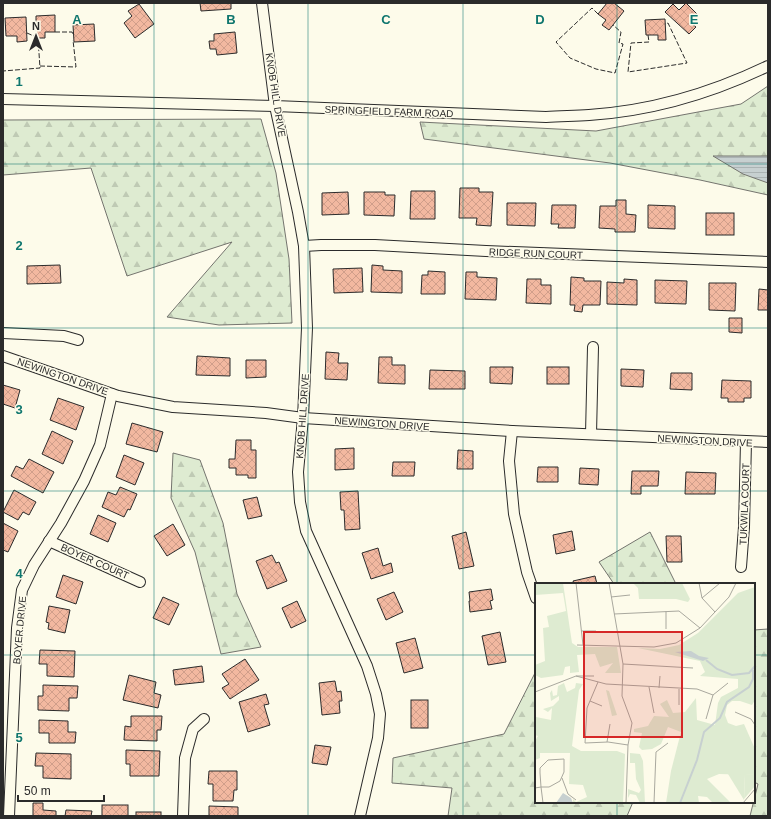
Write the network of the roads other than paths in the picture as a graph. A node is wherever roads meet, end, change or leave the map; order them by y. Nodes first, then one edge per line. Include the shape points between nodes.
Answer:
1 (262, 3) edge
2 (768, 66) edge
3 (3, 99) edge
4 (276, 106) junction
5 (304, 246) junction
6 (768, 262) edge
7 (3, 333) edge
8 (78, 340) dead end
9 (593, 346) dead end
10 (3, 356) edge
11 (112, 394) junction
12 (303, 418) junction
13 (512, 432) junction
14 (591, 434) junction
15 (746, 442) junction
16 (768, 442) edge
17 (50, 541) junction
18 (741, 567) dead end
19 (140, 582) dead end
20 (535, 595) edge
21 (204, 719) dead end
22 (7, 796) edge
23 (10, 816) edge
24 (183, 816) edge
25 (360, 816) edge

1 - 4 street, KNOB HILL DRIVE
2 - 4 street, SPRINGFIELD FARM ROAD via 690,97 649,107 589,115 546,117
3 - 4 street, SPRINGFIELD FARM ROAD
4 - 5 street, KNOB HILL DRIVE
5 - 6 street, RIDGE RUN COURT via 375,245 486,252
5 - 12 street, KNOB HILL DRIVE via 307,328
7 - 8 street via 64,336
9 - 14 street
10 - 11 street, NEWINGTON DRIVE
11 - 12 street, NEWINGTON DRIVE via 173,407
11 - 17 street, BOYER DRIVE via 100,445 84,481
12 - 13 street, NEWINGTON DRIVE
12 - 25 street, KNOB HILL DRIVE via 298,472 300,502 306,531 367,666 380,714 378,738
13 - 14 street, NEWINGTON DRIVE
13 - 20 street via 509,461 514,514
14 - 15 street, NEWINGTON DRIVE
15 - 16 street, NEWINGTON DRIVE
15 - 18 street, TUKWILA COURT
17 - 19 street, BOYER COURT
17 - 22 street, BOYER DRIVE via 22,590 17,628
21 - 24 street via 193,728 185,758
22 - 23 street, BOYER DRIVE

